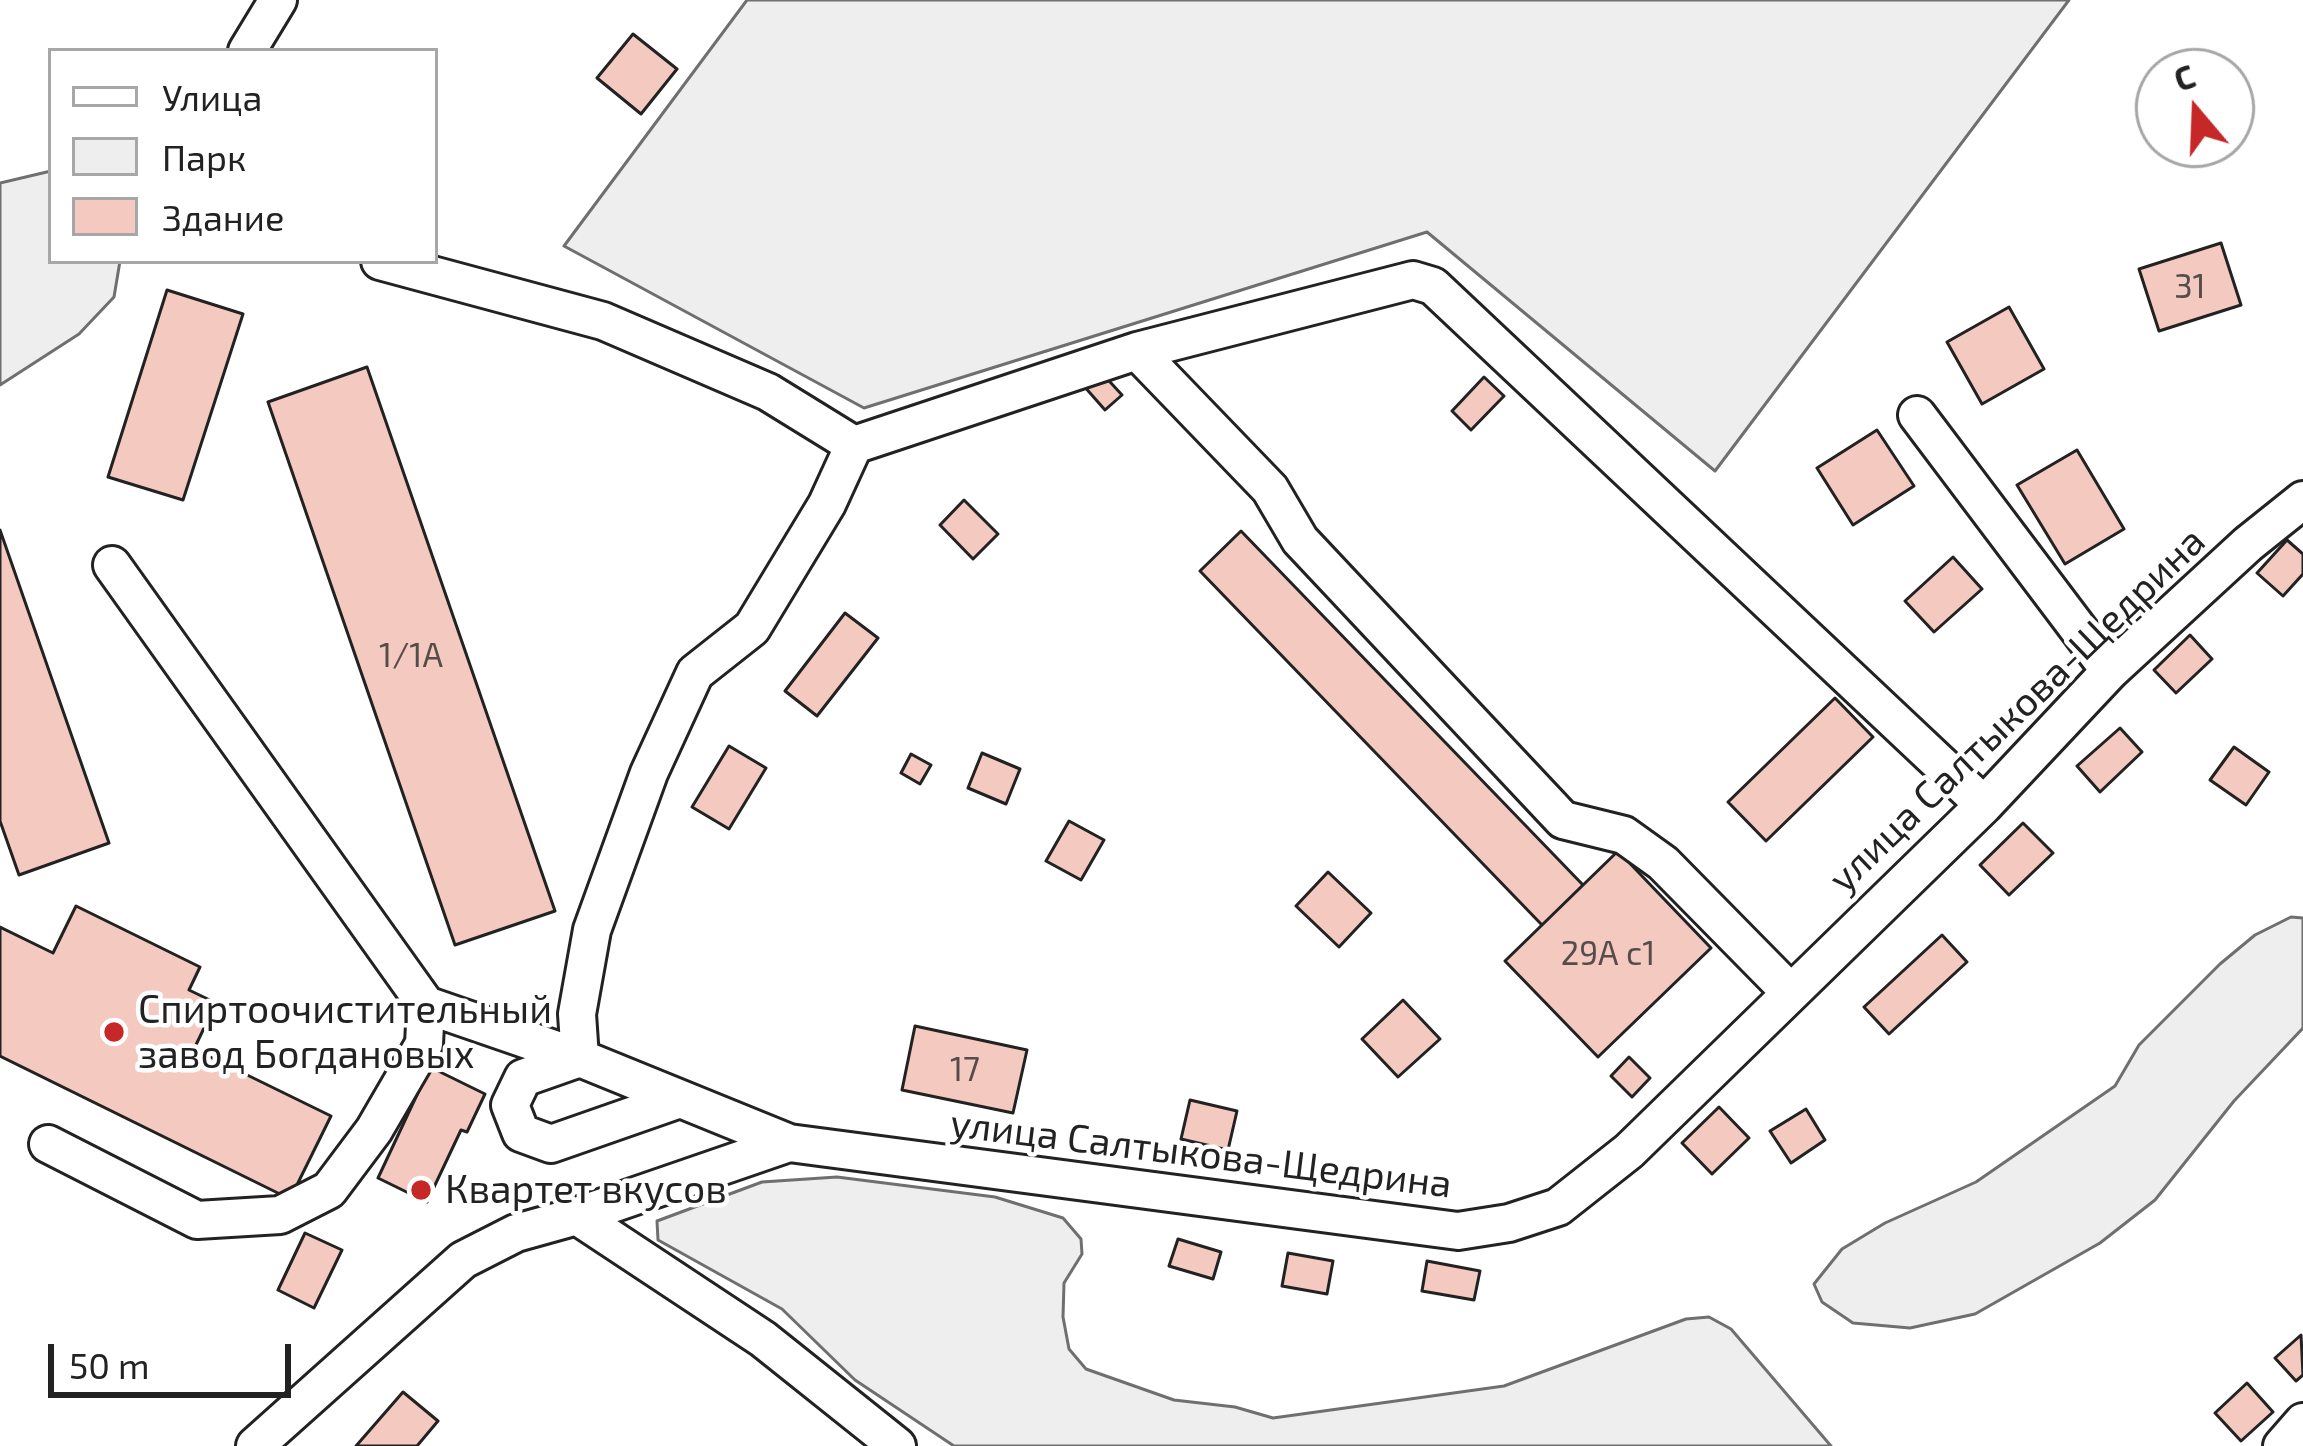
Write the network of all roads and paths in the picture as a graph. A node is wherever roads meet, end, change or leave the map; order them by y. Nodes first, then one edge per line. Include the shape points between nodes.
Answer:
1 (278, 0) edge
2 (249, 48) edge
3 (391, 264) edge
4 (1137, 351) junction
5 (1917, 415) dead end
6 (854, 446) junction
7 (2303, 500) edge
8 (112, 565) dead end
9 (2110, 671) junction
10 (1984, 805) junction
11 (1789, 991) junction
12 (426, 1005) junction
13 (580, 1058) junction
14 (677, 1100) junction
15 (789, 1143) junction
16 (48, 1144) dead end
17 (577, 1216) junction
18 (2303, 1422) edge
19 (255, 1446) edge
20 (897, 1446) edge
21 (2282, 1446) edge

1 - 2 street
3 - 6 street via 603,321 768,392
4 - 6 street
4 - 10 street via 1413,280 1433,286
4 - 11 street via 1270,490 1300,540 1563,820 1624,835 1664,863
5 - 9 street
6 - 13 street via 752,628 695,673 649,772 592,930 577,1014
7 - 9 street, улица Салтыкова-Щедрина
8 - 12 street
9 - 10 street, улица Салтыкова-Щедрина
10 - 11 street, улица Салтыкова-Щедрина
11 - 15 street, улица Салтыкова-Щедрина via 1629,1151 1558,1208 1458,1232
12 - 13 street
12 - 16 street via 424,1044 374,1130 329,1190 280,1215 196,1220
13 - 14 street
13 - 14 street via 523,1078 510,1105 520,1133 551,1144
14 - 15 street
15 - 17 street, улица Салтыкова-Щедрина
17 - 19 street, улица Салтыкова-Щедрина via 516,1233 463,1260
17 - 20 street via 763,1339
18 - 21 street

